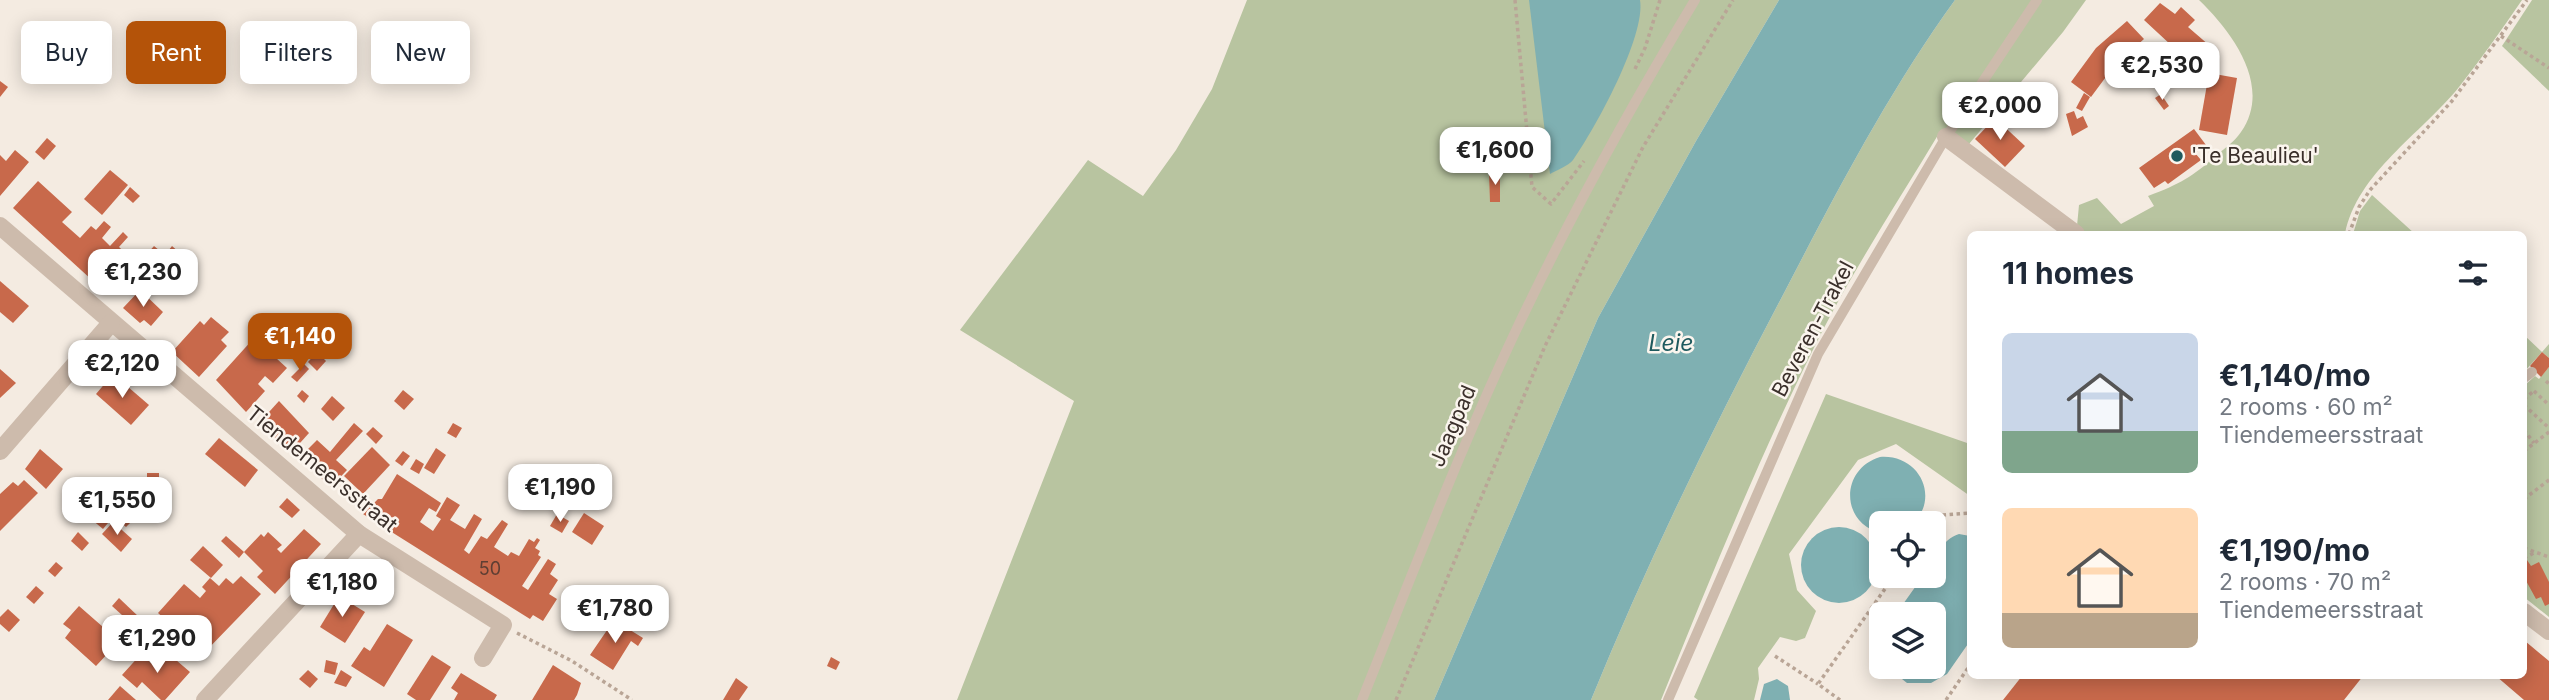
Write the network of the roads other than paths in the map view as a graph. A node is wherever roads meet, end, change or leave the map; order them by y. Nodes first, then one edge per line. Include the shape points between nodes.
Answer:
1 (1695, 0) edge
2 (2037, 0) edge
3 (1946, 137) junction
4 (0, 226) edge
5 (2072, 231) edge
6 (111, 323) junction
7 (0, 451) edge
8 (359, 534) junction
9 (2527, 614) edge
10 (2549, 631) edge
11 (483, 658) dead end
12 (205, 700) edge
13 (1362, 700) edge
14 (1668, 700) edge

1 - 13 lane, Jaagpad via 1595,173 1510,342
2 - 3 lane, Beveren-Trakel
3 - 5 street
3 - 14 lane, Beveren-Trakel via 1818,354
4 - 6 street, Tiendemeersstraat
6 - 7 street
6 - 8 street, Tiendemeersstraat
8 - 11 street, Tiendemeersstraat via 503,625
8 - 12 street
9 - 10 street

